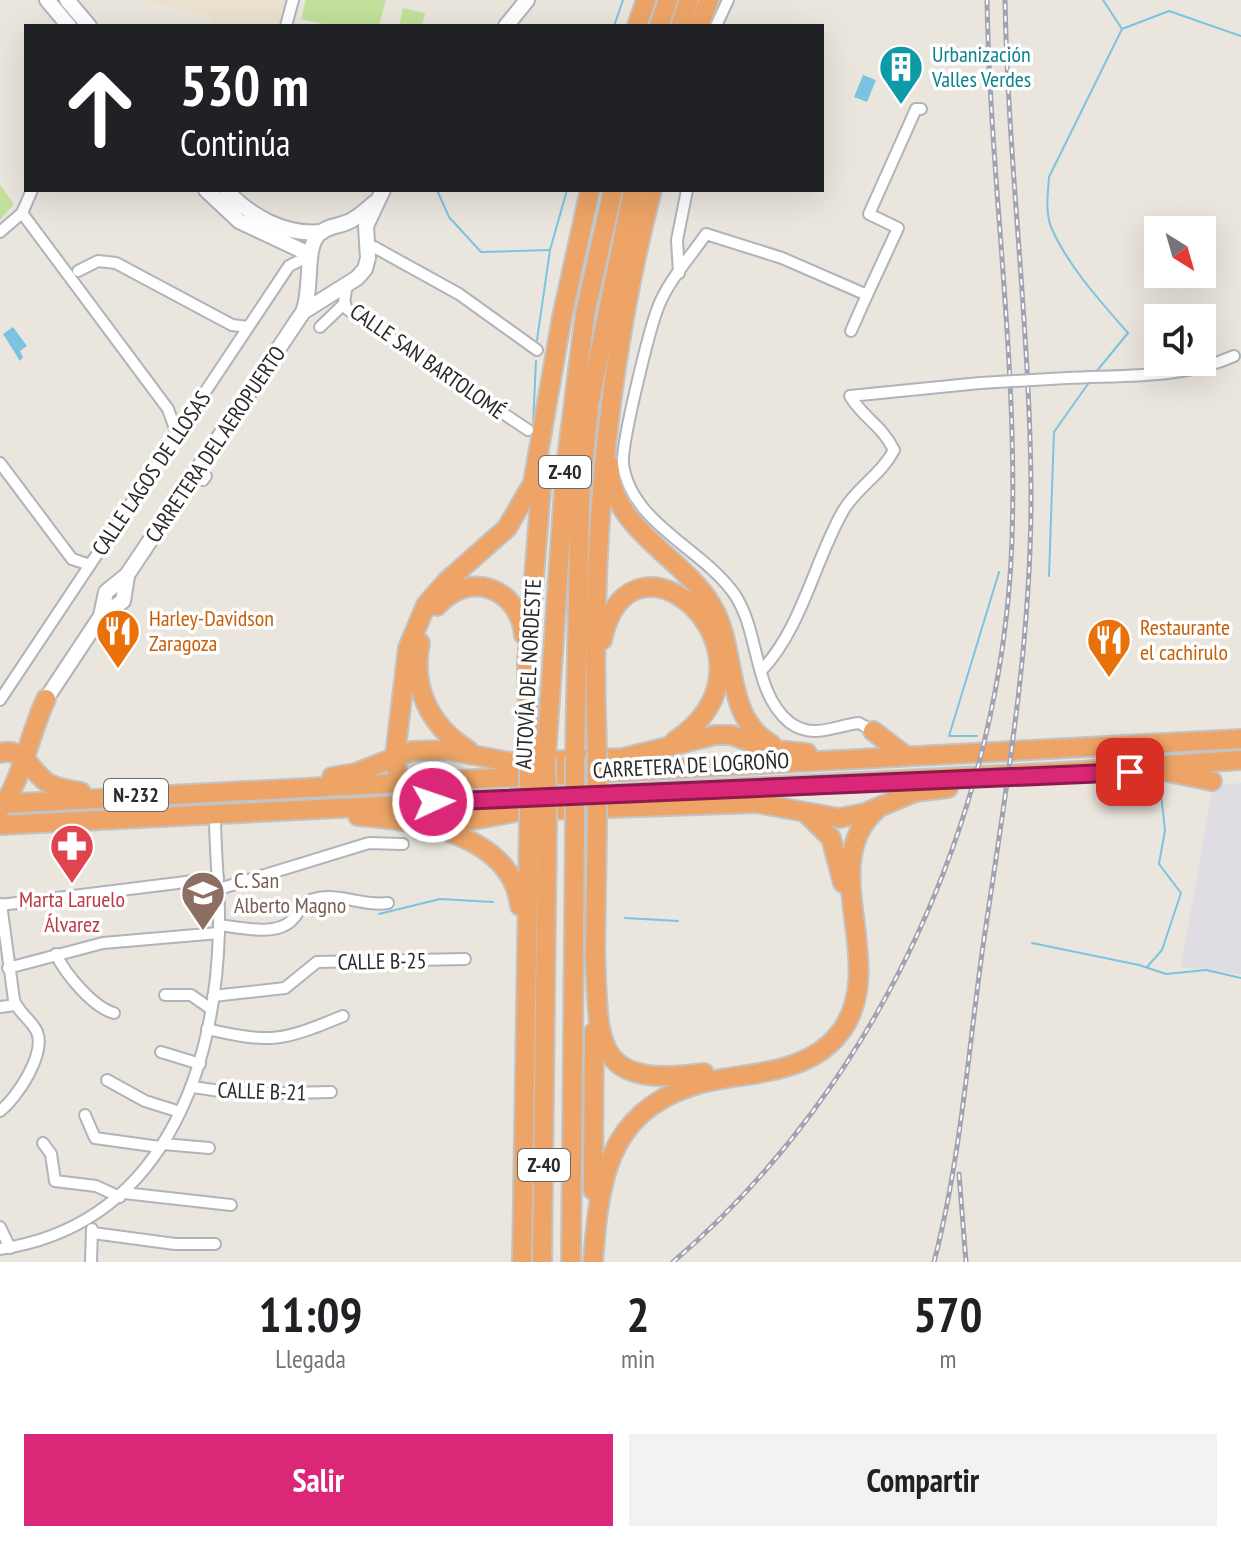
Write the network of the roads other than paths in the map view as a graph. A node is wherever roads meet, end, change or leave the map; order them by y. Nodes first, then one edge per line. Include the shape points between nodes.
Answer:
1 (47, 0) edge
2 (67, 0) edge
3 (293, 0) edge
4 (527, 0) edge
5 (646, 0) edge
6 (668, 0) edge
7 (689, 0) edge
8 (709, 0) edge
9 (728, 0) edge
10 (67, 24) edge
11 (87, 24) edge
12 (287, 24) edge
13 (508, 24) edge
14 (638, 24) edge
15 (660, 24) edge
16 (681, 24) edge
17 (700, 24) edge
18 (717, 24) edge
19 (921, 109) dead end
20 (31, 192) edge
21 (208, 192) edge
22 (229, 192) edge
23 (382, 192) edge
24 (590, 192) edge
25 (613, 192) edge
26 (633, 192) edge
27 (652, 192) edge
28 (687, 192) edge
29 (374, 203) junction
30 (22, 213) junction
31 (338, 226) junction
32 (0, 232) edge
33 (322, 232) junction
34 (366, 245) junction
35 (395, 256) junction
36 (310, 259) junction
37 (63, 268) junction
38 (365, 269) junction
39 (78, 271) junction
40 (679, 273) junction
41 (79, 289) junction
42 (345, 293) junction
43 (867, 295) junction
44 (303, 312) junction
45 (248, 327) junction
46 (320, 327) dead end
47 (851, 331) dead end
48 (537, 350) dead end
49 (1234, 356) dead end
50 (547, 410) junction
51 (608, 428) junction
52 (528, 430) dead end
53 (177, 434) junction
54 (0, 463) edge
55 (90, 565) junction
56 (527, 665) junction
57 (761, 671) junction
58 (46, 699) junction
59 (0, 700) edge
60 (399, 714) junction
61 (596, 730) junction
62 (873, 731) junction
63 (1241, 739) edge
64 (788, 752) junction
65 (1, 754) edge
66 (537, 754) junction
67 (639, 755) junction
68 (395, 756) junction
69 (23, 757) junction
70 (909, 757) junction
71 (481, 758) junction
72 (862, 759) junction
73 (1241, 760) edge
74 (1075, 772) junction
75 (356, 773) junction
76 (1212, 781) dead end
77 (400, 783) junction
78 (287, 788) junction
79 (111, 796) junction
80 (433, 802) junction
81 (878, 808) junction
82 (320, 810) junction
83 (3, 813) edge
84 (807, 814) junction
85 (215, 816) junction
86 (538, 824) junction
87 (419, 825) junction
88 (403, 844) dead end
89 (218, 883) junction
90 (388, 903) dead end
91 (0, 904) edge
92 (219, 929) junction
93 (525, 937) junction
94 (595, 951) junction
95 (56, 954) junction
96 (465, 959) dead end
97 (8, 968) junction
98 (165, 995) dead end
99 (213, 996) junction
100 (15, 1005) junction
101 (0, 1007) edge
102 (211, 1009) junction
103 (114, 1013) dead end
104 (343, 1016) dead end
105 (207, 1029) junction
106 (161, 1052) dead end
107 (200, 1064) junction
108 (107, 1080) dead end
109 (193, 1087) junction
110 (331, 1092) dead end
111 (0, 1111) edge
112 (180, 1112) junction
113 (85, 1115) dead end
114 (43, 1143) dead end
115 (161, 1145) junction
116 (209, 1148) dead end
117 (122, 1195) junction
118 (231, 1205) dead end
119 (91, 1219) junction
120 (0, 1227) edge
121 (93, 1233) junction
122 (215, 1244) dead end
123 (5, 1248) edge
124 (91, 1262) edge
125 (522, 1262) edge
126 (542, 1262) edge
127 (571, 1262) edge
128 (593, 1262) edge

1 - 10 main road
2 - 11 main road
3 - 12 street
4 - 13 main road
5 - 14 highway
6 - 15 highway
7 - 16 highway
8 - 17 highway
9 - 18 street
19 - 43 street via 916,109 869,214 898,228
20 - 30 street
21 - 36 main road via 239,221
22 - 33 main road via 268,222 300,232
23 - 29 main road
24 - 50 highway
25 - 66 highway, AUTOVÍA DEL NORDESTE / Z-40 via 585,314
26 - 127 highway, AUTOVÍA DEL NORDESTE / Z-40, bridge via 605,316 586,436 579,525
27 - 51 highway
28 - 40 street via 677,240
29 - 31 main road
29 - 34 main road
30 - 32 street
30 - 37 street
31 - 33 main road
31 - 34 main road via 351,229
33 - 36 main road, CARRETERA DEL AEROPUERTO via 313,241
34 - 35 street
34 - 38 main road
35 - 38 street
35 - 48 street
36 - 42 main road via 324,281
36 - 44 main road, CARRETERA DEL AEROPUERTO
36 - 45 street, CALLE LAGOS DE LLOSAS via 292,261
37 - 39 street
37 - 41 street
38 - 42 main road, CARRETERA DEL AEROPUERTO
39 - 41 street
39 - 45 street via 98,261 116,263 232,325
40 - 43 street via 706,234 782,258
40 - 57 street via 657,310 623,467 630,488 651,515 734,594
41 - 53 street via 168,409
42 - 44 main road, CARRETERA DEL AEROPUERTO via 323,296
42 - 46 street
42 - 52 street, CALLE SAN BARTOLOMÉ via 351,312
43 - 47 street
44 - 58 main road, CARRETERA DEL AEROPUERTO via 200,476
45 - 53 street, CALLE LAGOS DE LLOSAS
49 - 57 street, bridge via 1174,372 850,396 860,413 882,427 894,450 843,511 803,600
50 - 56 highway
50 - 60 highway via 533,483 517,516 435,593 419,618 408,648
51 - 61 highway via 596,559
51 - 64 highway via 609,471 619,501 639,530 712,605 748,724 756,735
53 - 55 street, CALLE LAGOS DE LLOSAS
54 - 55 street via 72,559
55 - 59 street, CALLE LAGOS DE LLOSAS
56 - 66 highway
56 - 71 highway via 523,624 505,594 466,586 432,611 418,654 422,696 443,731
57 - 62 street via 774,703 793,724 820,732 862,723
58 - 65 highway
58 - 69 highway
60 - 68 highway
60 - 75 highway via 376,755
61 - 67 highway via 609,617 640,591 660,588 681,594 710,626 717,678 709,704 693,726 677,740
61 - 94 highway, bridge
62 - 70 highway
62 - 72 highway
63 - 70 highway, CARRETERA DE LOGROÑO / N-232
64 - 67 highway via 724,735
64 - 72 highway
65 - 69 highway
66 - 86 highway, AUTOVÍA DEL NORDESTE / Z-40, bridge
67 - 71 highway via 527,762
68 - 71 highway via 440,750
68 - 75 highway
68 - 77 highway
69 - 79 highway via 52,786
69 - 83 highway
70 - 72 highway, CARRETERA DE LOGROÑO / N-232
72 - 77 highway, CARRETERA DE LOGROÑO / N-232
73 - 74 highway, CARRETERA DE LOGROÑO / N-232
74 - 76 highway via 1178,772
74 - 80 highway, CARRETERA DE LOGROÑO / N-232
74 - 81 highway via 915,792
75 - 78 highway
77 - 78 highway, CARRETERA DE LOGROÑO / N-232
77 - 80 highway
78 - 79 highway, CARRETERA DE LOGROÑO / N-232
79 - 83 highway, CARRETERA DE LOGROÑO / N-232
80 - 82 highway, CARRETERA DE LOGROÑO / N-232
81 - 84 highway via 839,818
81 - 128 highway via 863,824 853,849 860,979 843,1029 825,1049 799,1063 694,1085 640,1116 621,1136 604,1173
82 - 85 highway, CARRETERA DE LOGROÑO / N-232
82 - 87 highway
83 - 85 highway, CARRETERA DE LOGROÑO / N-232
84 - 87 highway via 774,804 699,804 521,811
84 - 94 highway via 825,829 836,851 852,964 844,1009 807,1049 772,1062 685,1076 650,1078 629,1072 608,1053 600,1034
85 - 89 street
86 - 93 highway
86 - 126 highway, AUTOVÍA DEL NORDESTE / Z-40
87 - 93 highway via 475,844 501,862 516,885
88 - 89 street via 369,843
89 - 91 street
89 - 92 street
90 - 92 street via 313,899 283,926
91 - 97 street
92 - 95 street
92 - 99 street
93 - 125 highway
94 - 128 highway
95 - 97 street
95 - 103 street via 82,988
96 - 99 street, CALLE B-25 via 317,962 285,988
97 - 100 street
98 - 102 street via 191,995
99 - 102 street
100 - 101 street
100 - 111 street via 35,1027 38,1047 18,1095
102 - 105 street
104 - 105 street via 311,1030 259,1041
105 - 107 street
106 - 107 street
107 - 109 street
108 - 112 street
109 - 110 street, CALLE B-21 via 240,1094
109 - 112 street
112 - 115 street
113 - 115 street via 95,1138
114 - 117 street via 51,1154 55,1181
115 - 116 street
115 - 117 street
117 - 118 street
117 - 119 street
119 - 121 street
119 - 123 street via 37,1243
120 - 123 street
121 - 122 street
121 - 124 street

